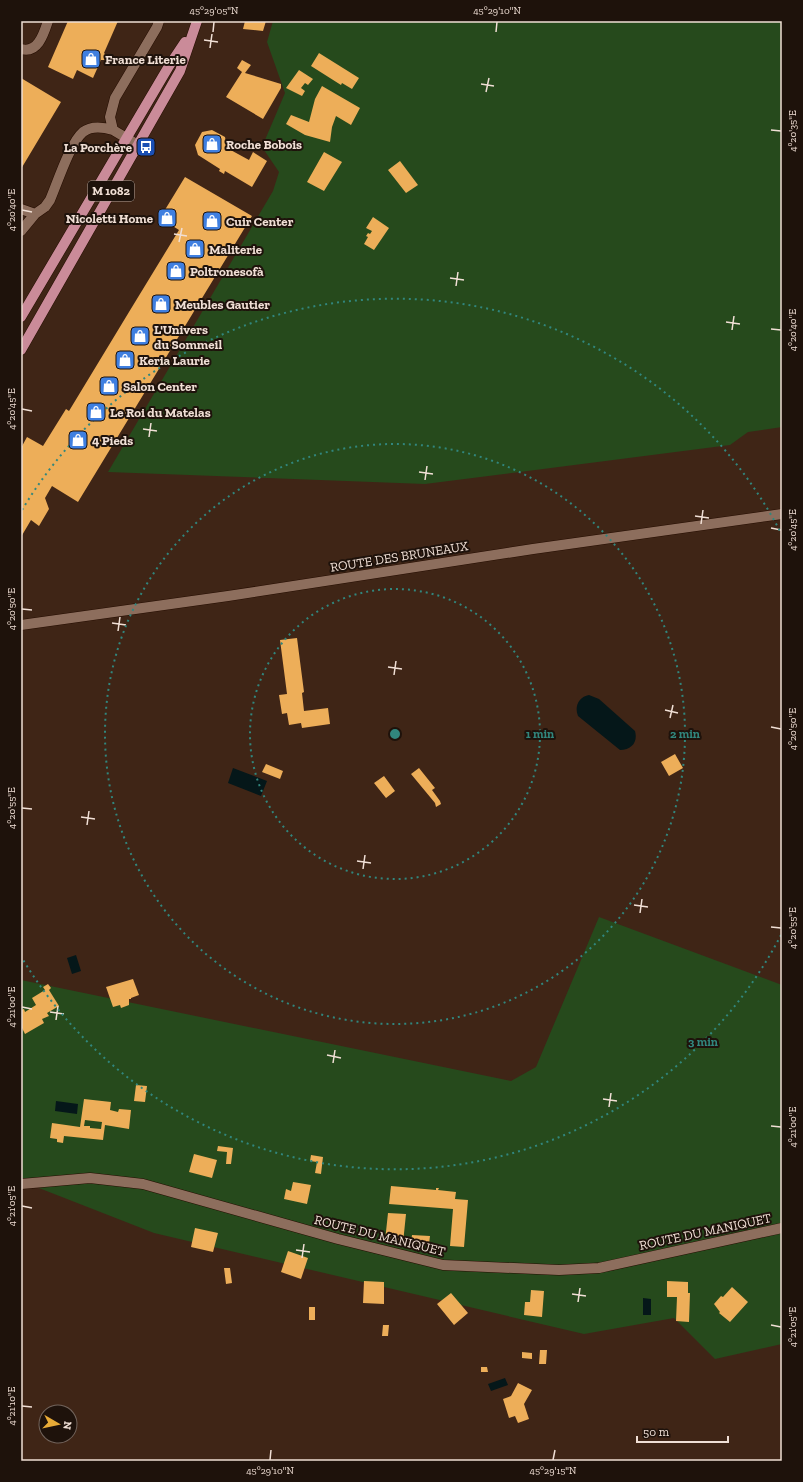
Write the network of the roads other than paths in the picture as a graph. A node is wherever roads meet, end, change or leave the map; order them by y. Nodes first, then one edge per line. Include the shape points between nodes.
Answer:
1 (48, 21) edge
2 (159, 21) edge
3 (196, 25) edge
4 (21, 49) edge
5 (113, 130) junction
6 (127, 138) junction
7 (138, 145) junction
8 (21, 209) edge
9 (35, 214) junction
10 (21, 231) edge
11 (21, 317) edge
12 (21, 350) edge
13 (782, 514) edge
14 (21, 625) edge
15 (21, 1184) edge
16 (782, 1228) edge

1 - 4 street via 38,44 26,50
2 - 5 street via 158,27 115,98 110,117
3 - 6 main road, M 1082
3 - 7 main road, M 1082 via 180,71
5 - 6 street
5 - 9 street via 104,127 91,128 77,138 50,200 45,208
6 - 7 street
6 - 11 main road, M 1082
7 - 12 main road, M 1082
8 - 9 street
9 - 10 street
13 - 14 street, ROUTE DES BRUNEAUX
15 - 16 street, ROUTE DU MANIQUET via 90,1178 143,1184 338,1239 443,1265 559,1270 599,1268

